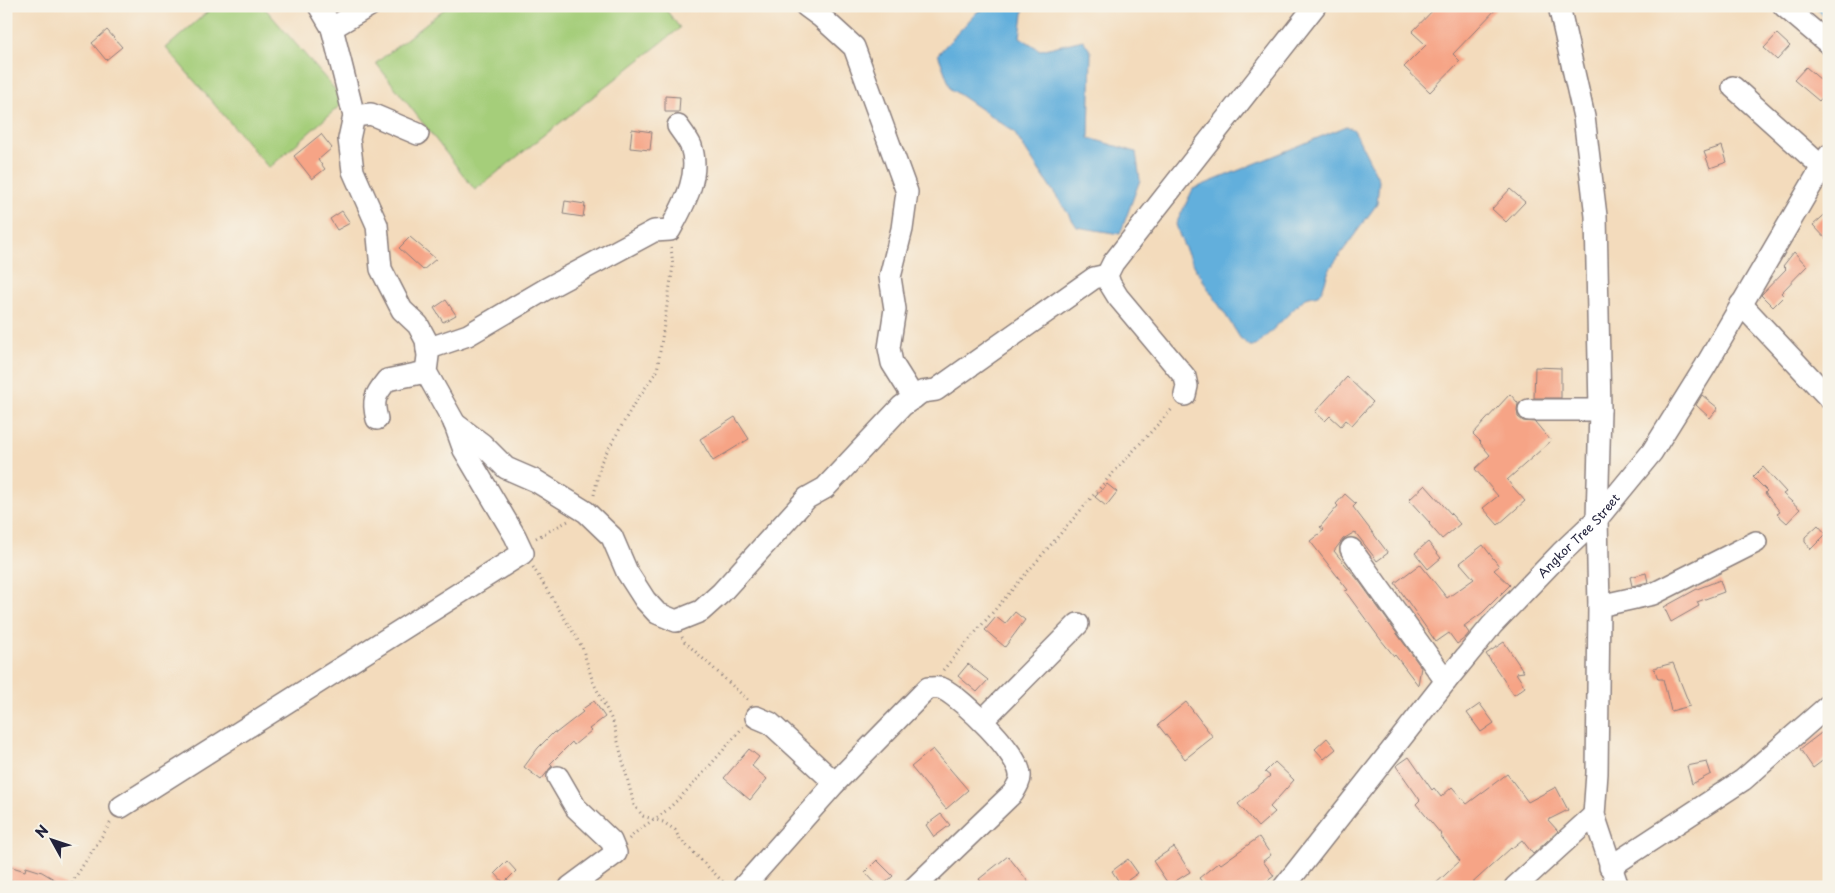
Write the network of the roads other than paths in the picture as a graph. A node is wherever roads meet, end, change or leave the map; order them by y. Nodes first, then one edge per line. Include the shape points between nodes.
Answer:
1 (319, 6) edge
2 (369, 6) edge
3 (806, 6) edge
4 (1315, 6) edge
5 (1559, 6) edge
6 (1784, 6) edge
7 (332, 28) junction
8 (1829, 44) edge
9 (1733, 87) dead end
10 (354, 116) junction
11 (678, 126) dead end
12 (418, 134) dead end
13 (1825, 161) edge
14 (1107, 275) junction
15 (1741, 304) junction
16 (427, 350) junction
17 (426, 372) junction
18 (1185, 395) road end
19 (914, 398) junction
20 (1829, 398) edge
21 (1529, 410) dead end
22 (1600, 410) junction
23 (377, 419) dead end
24 (454, 422) junction
25 (1597, 519) junction
26 (1756, 542) dead end
27 (1351, 549) dead end
28 (1599, 606) junction
29 (1078, 624) dead end
30 (1446, 681) junction
31 (1829, 705) edge
32 (756, 717) road end
33 (983, 720) junction
34 (558, 777) dead end
35 (835, 783) junction
36 (121, 807) road end
37 (1594, 815) junction
38 (1610, 867) junction
39 (1286, 886) edge
40 (570, 887) edge
41 (743, 887) edge
42 (915, 887) edge
43 (1515, 887) edge
44 (1618, 887) edge

1 - 7 street
2 - 7 street
3 - 19 street via 854,47 907,192 890,277 895,309 889,348 892,363
4 - 14 street via 1113,263
5 - 22 street via 1584,117 1596,216
6 - 8 street
7 - 10 street
9 - 13 street
10 - 12 street via 371,114
10 - 16 street via 349,139 353,172 378,225 381,269 402,310 418,325
11 - 16 street via 691,145 694,172 688,197 670,230 654,231 468,335
13 - 15 street, Angkor Tree Street
14 - 18 street via 1118,297 1185,378
14 - 19 street via 1094,278 936,390 922,392
15 - 20 street
15 - 25 street, Angkor Tree Street via 1652,452
16 - 17 street
17 - 23 street via 387,380 376,393
17 - 24 street
19 - 24 street via 902,406 825,488 806,498 721,593 701,611 676,621 657,613 645,600 627,572 612,537 586,512 536,481 506,468
21 - 22 street
22 - 25 street
24 - 36 street via 464,450 522,549
25 - 28 street
25 - 30 street, Angkor Tree Street via 1492,625
26 - 28 street via 1654,594
27 - 30 street
28 - 37 street via 1598,773
29 - 33 street
30 - 39 street, Angkor Tree Street
31 - 38 street via 1743,780
32 - 35 street via 770,724
33 - 35 street via 941,688 928,688
33 - 42 street via 1018,764 1021,776 1013,793
34 - 40 street via 576,808 611,841 616,853
35 - 41 street
37 - 38 street
37 - 43 street
38 - 44 street

